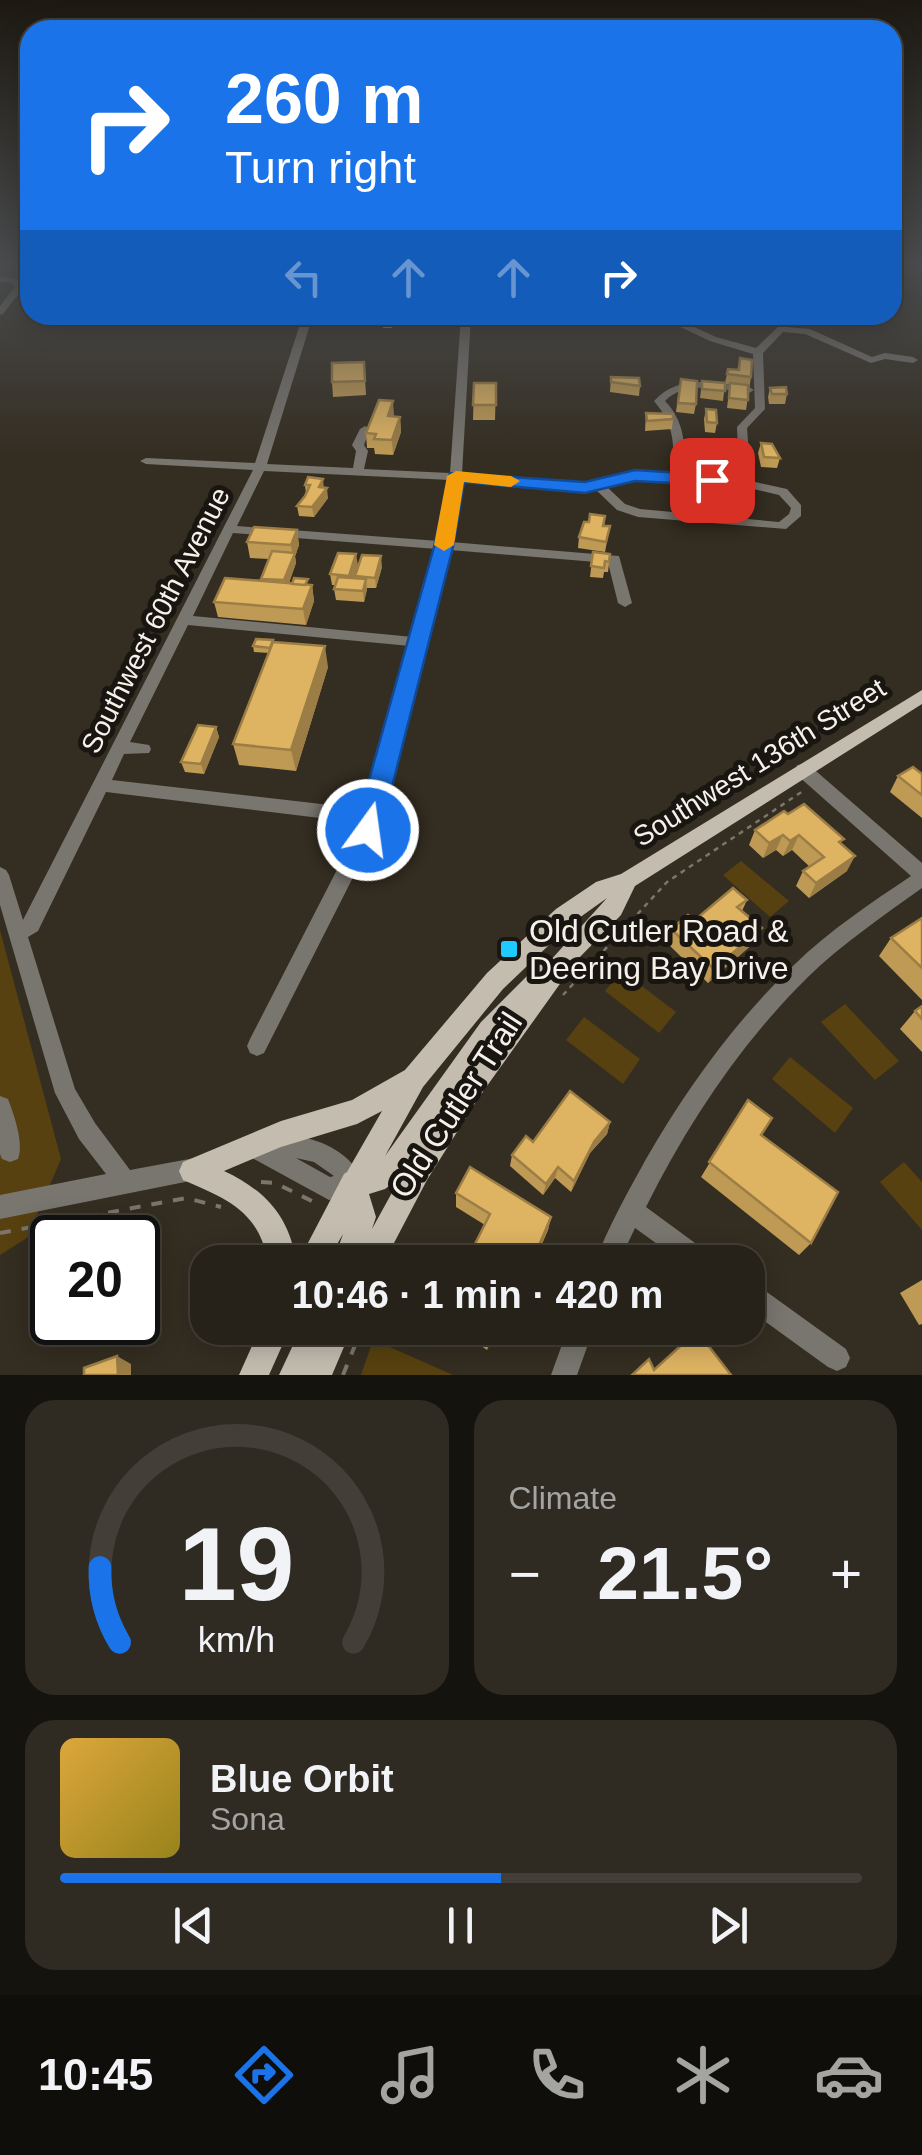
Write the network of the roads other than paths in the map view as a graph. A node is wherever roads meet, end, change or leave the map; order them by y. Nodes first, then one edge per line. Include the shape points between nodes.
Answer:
1 (304, 329) edge
2 (465, 329) edge
3 (692, 329) edge
4 (781, 329) edge
5 (783, 329) edge
6 (758, 352) junction
7 (913, 360) dead end
8 (760, 392) junction
9 (365, 429) edge
10 (146, 461) dead end
11 (260, 467) junction
12 (358, 472) junction
13 (456, 476) junction
14 (679, 477) junction
15 (745, 483) junction
16 (598, 486) junction
17 (228, 529) junction
18 (624, 546) dead end
19 (444, 547) junction
20 (614, 559) junction
21 (625, 603) dead end
22 (186, 620) junction
23 (418, 642) junction
24 (160, 670) junction
25 (180, 671) dead end
26 (922, 696) edge
27 (140, 708) junction
28 (158, 709) dead end
29 (119, 748) junction
30 (143, 749) dead end
31 (803, 781) junction
32 (101, 785) junction
33 (372, 817) junction
34 (0, 875) edge
35 (922, 876) edge
36 (628, 880) junction
37 (18, 933) junction
38 (569, 952) junction
39 (257, 1046) dead end
40 (414, 1078) junction
41 (0, 1107) edge
42 (10, 1151) dead end
43 (192, 1171) junction
44 (125, 1182) junction
45 (353, 1183) junction
46 (0, 1207) edge
47 (631, 1211) junction
48 (278, 1245) edge
49 (321, 1245) edge
50 (353, 1245) edge
51 (378, 1245) edge
52 (615, 1245) edge
53 (678, 1245) edge
54 (765, 1306) edge
55 (267, 1345) edge
56 (308, 1345) edge
57 (330, 1345) edge
58 (575, 1345) edge
59 (837, 1358) dead end
60 (254, 1375) edge
61 (294, 1375) edge
62 (317, 1375) edge
63 (564, 1375) edge

1 - 11 street, Southwest 60th Avenue
2 - 13 street
3 - 6 street
4 - 6 street
5 - 7 street via 807,331 871,360
6 - 8 street
8 - 14 street via 688,384 662,395 658,401 679,426
8 - 15 street via 760,409 742,427
9 - 12 street
10 - 11 street
11 - 12 street
11 - 17 street, Southwest 60th Avenue
12 - 13 street
13 - 16 street
13 - 19 street
14 - 15 street
14 - 16 street via 635,475
15 - 16 street via 783,492 797,508 795,516 782,526 638,513 620,507
17 - 19 street
17 - 22 street, Southwest 60th Avenue
18 - 20 street
19 - 20 street
19 - 23 street
20 - 21 street
22 - 23 street
22 - 24 street, Southwest 60th Avenue
23 - 33 street
24 - 25 street
24 - 27 street, Southwest 60th Avenue
26 - 31 main road, Southwest 136th Street
27 - 28 street
27 - 29 street, Southwest 60th Avenue
29 - 30 street
29 - 32 street, Southwest 60th Avenue
31 - 35 street
31 - 36 main road, Southwest 136th Street
32 - 33 street
32 - 37 street, Southwest 60th Avenue via 31,926
33 - 39 street
34 - 37 street
35 - 47 street via 831,945 758,1017 680,1125
36 - 38 main road, Southwest 136th Street via 613,908
36 - 40 main road, Southwest 136th Street via 583,901 520,956
37 - 44 street via 69,1100
38 - 45 main road via 489,1030 389,1173
38 - 51 main road, Southwest 136th Street via 468,1091
40 - 43 main road via 357,1111
40 - 45 main road, Southwest 136th Street
41 - 42 street
43 - 44 street
43 - 45 street via 260,1150 329,1189
43 - 48 main road via 256,1203
44 - 46 street
45 - 49 main road, Southwest 136th Street
45 - 50 main road via 362,1217
47 - 52 street
47 - 53 street
54 - 59 street
55 - 60 main road
56 - 61 main road
57 - 62 main road
58 - 63 street

